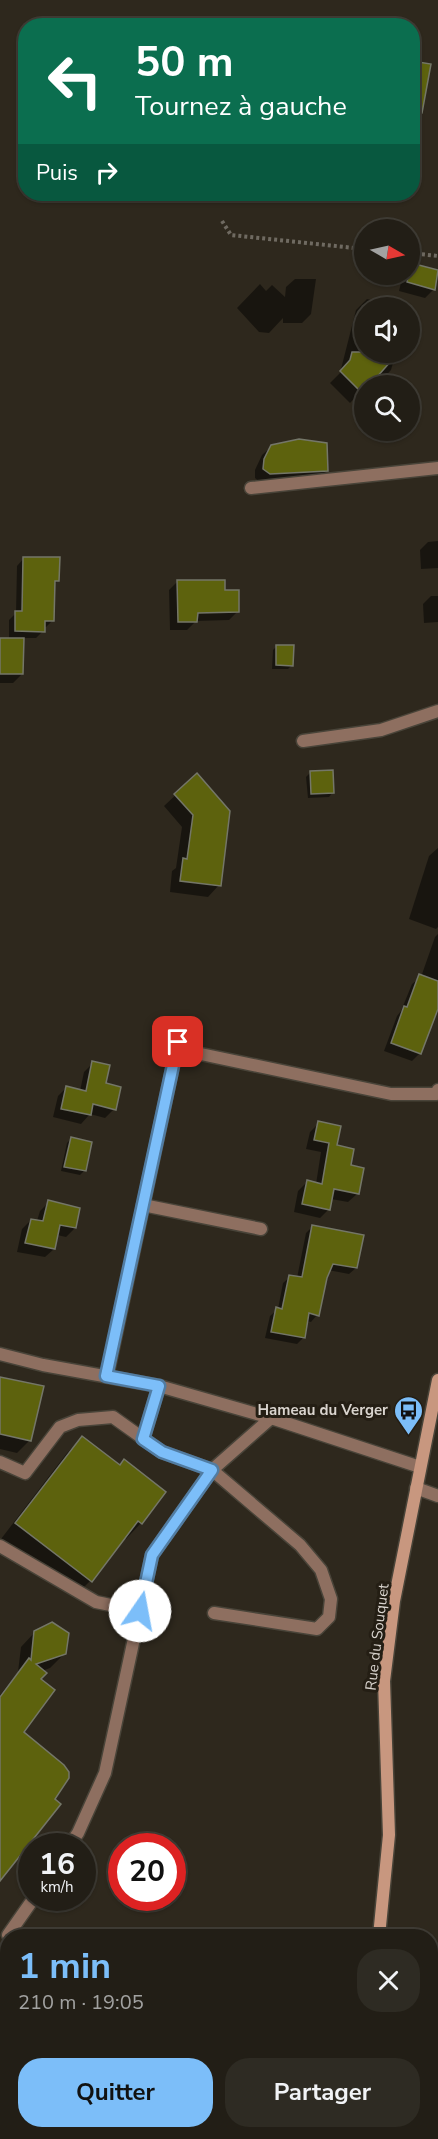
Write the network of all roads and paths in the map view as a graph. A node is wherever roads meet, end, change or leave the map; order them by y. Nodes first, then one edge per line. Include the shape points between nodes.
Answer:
1 (222, 221) dead end
2 (354, 248) edge
3 (420, 254) edge
4 (438, 256) edge
5 (438, 468) edge
6 (251, 488) dead end
7 (438, 711) edge
8 (303, 741) dead end
9 (438, 1090) edge
10 (143, 1205) junction
11 (261, 1229) dead end
12 (0, 1354) edge
13 (106, 1376) junction
14 (438, 1380) edge
15 (159, 1386) junction
16 (271, 1418) junction
17 (143, 1439) junction
18 (0, 1462) edge
19 (420, 1467) junction
20 (212, 1470) junction
21 (416, 1488) junction
22 (438, 1496) edge
23 (0, 1546) edge
24 (140, 1611) junction
25 (214, 1613) dead end
26 (78, 1833) edge
27 (25, 1911) edge
28 (12, 1929) edge
29 (380, 1929) edge

1 - 2 path via 231,236
3 - 4 path
5 - 6 street
7 - 8 street via 381,730
9 - 10 street via 436,1094 391,1095 177,1045
10 - 11 street
10 - 13 street
12 - 13 street
13 - 15 street
14 - 19 street, Rue du Souquet
15 - 16 street
15 - 17 street
16 - 19 street
16 - 20 street
17 - 18 street via 113,1417 78,1420 60,1427 24,1473
17 - 20 street via 162,1452
19 - 21 street, Rue du Souquet
20 - 24 street via 152,1555
20 - 25 street via 300,1545 321,1570 332,1599 329,1617 317,1629
21 - 22 street
21 - 29 street, Rue du Souquet via 394,1601 384,1681 389,1834
23 - 24 street via 96,1602
24 - 26 street via 105,1773
27 - 28 street

